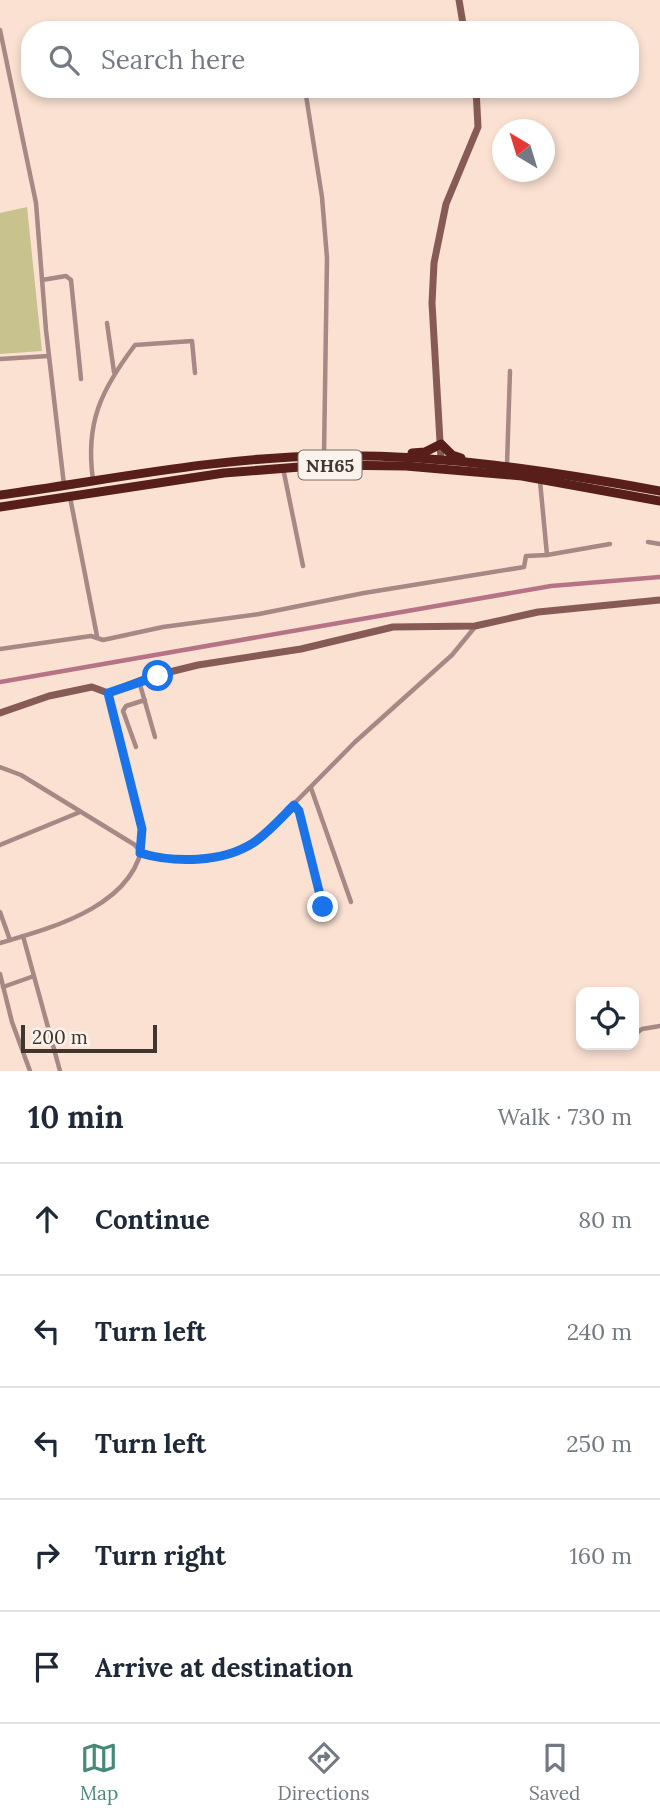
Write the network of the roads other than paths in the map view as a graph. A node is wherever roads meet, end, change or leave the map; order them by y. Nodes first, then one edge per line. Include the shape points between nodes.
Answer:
1 (459, 0) edge
2 (462, 21) edge
3 (0, 30) edge
4 (306, 98) edge
5 (476, 98) edge
6 (42, 280) junction
7 (107, 323) dead end
8 (49, 356) junction
9 (0, 359) edge
10 (510, 371) dead end
11 (114, 372) junction
12 (195, 373) dead end
13 (81, 379) dead end
14 (441, 444) junction
15 (324, 456) junction
16 (368, 456) junction
17 (441, 459) junction
18 (502, 465) junction
19 (282, 467) junction
20 (514, 475) junction
21 (540, 480) junction
22 (93, 481) junction
23 (64, 486) junction
24 (660, 491) edge
25 (0, 495) edge
26 (70, 497) junction
27 (660, 501) edge
28 (0, 508) edge
29 (648, 542) dead end
30 (610, 544) dead end
31 (660, 544) edge
32 (547, 555) junction
33 (303, 566) dead end
34 (660, 600) edge
35 (475, 626) junction
36 (98, 637) junction
37 (0, 649) edge
38 (139, 681) junction
39 (108, 693) junction
40 (145, 700) junction
41 (0, 713) edge
42 (155, 737) dead end
43 (136, 747) dead end
44 (0, 767) edge
45 (312, 788) junction
46 (294, 805) junction
47 (80, 812) junction
48 (0, 845) edge
49 (140, 853) junction
50 (351, 902) dead end
51 (323, 907) dead end
52 (0, 912) edge
53 (23, 936) junction
54 (10, 940) junction
55 (0, 943) edge
56 (0, 974) edge
57 (34, 976) junction
58 (3, 987) junction
59 (660, 1026) edge
60 (639, 1031) edge
61 (30, 1071) edge
62 (60, 1071) edge

1 - 2 street
3 - 6 street via 30,167
4 - 15 street via 327,258
5 - 14 street via 478,127 446,204 434,262 432,303
6 - 8 street
6 - 13 street via 71,280
7 - 11 street
8 - 9 street
8 - 23 street
10 - 18 street
11 - 12 street via 135,345 192,341
11 - 22 street via 91,434
14 - 16 highway via 425,452
14 - 17 street
14 - 18 highway via 452,455
15 - 16 highway, NH65
15 - 22 highway, NH65 via 238,461
16 - 17 highway, NH65
17 - 18 highway, NH65
17 - 20 highway via 446,464
18 - 24 highway, NH65
19 - 20 highway, NH65 via 406,466
19 - 26 highway, NH65
19 - 33 street
20 - 21 highway, NH65
21 - 27 highway, NH65
21 - 32 street
22 - 23 highway, NH65
23 - 25 highway, NH65
26 - 28 highway, NH65
26 - 36 street
29 - 31 street
30 - 32 street
32 - 36 street via 526,556 524,567 516,569 163,626 103,640
34 - 35 street via 538,612
35 - 38 street via 393,627 301,649 198,664
35 - 45 street via 452,655 355,742
36 - 37 street
38 - 39 street
38 - 40 street
39 - 41 street via 92,687 26,702
39 - 49 street via 142,829
40 - 42 street
40 - 43 street via 123,710
44 - 47 street
45 - 46 street
45 - 50 street
46 - 49 street via 253,843 232,852 176,861
46 - 51 street
47 - 48 street
47 - 49 street via 135,845
49 - 53 street via 125,881 110,896 78,915
52 - 54 street
53 - 54 street
53 - 57 street
54 - 55 street
56 - 58 street
57 - 58 street
57 - 62 street
58 - 61 street
59 - 60 street

